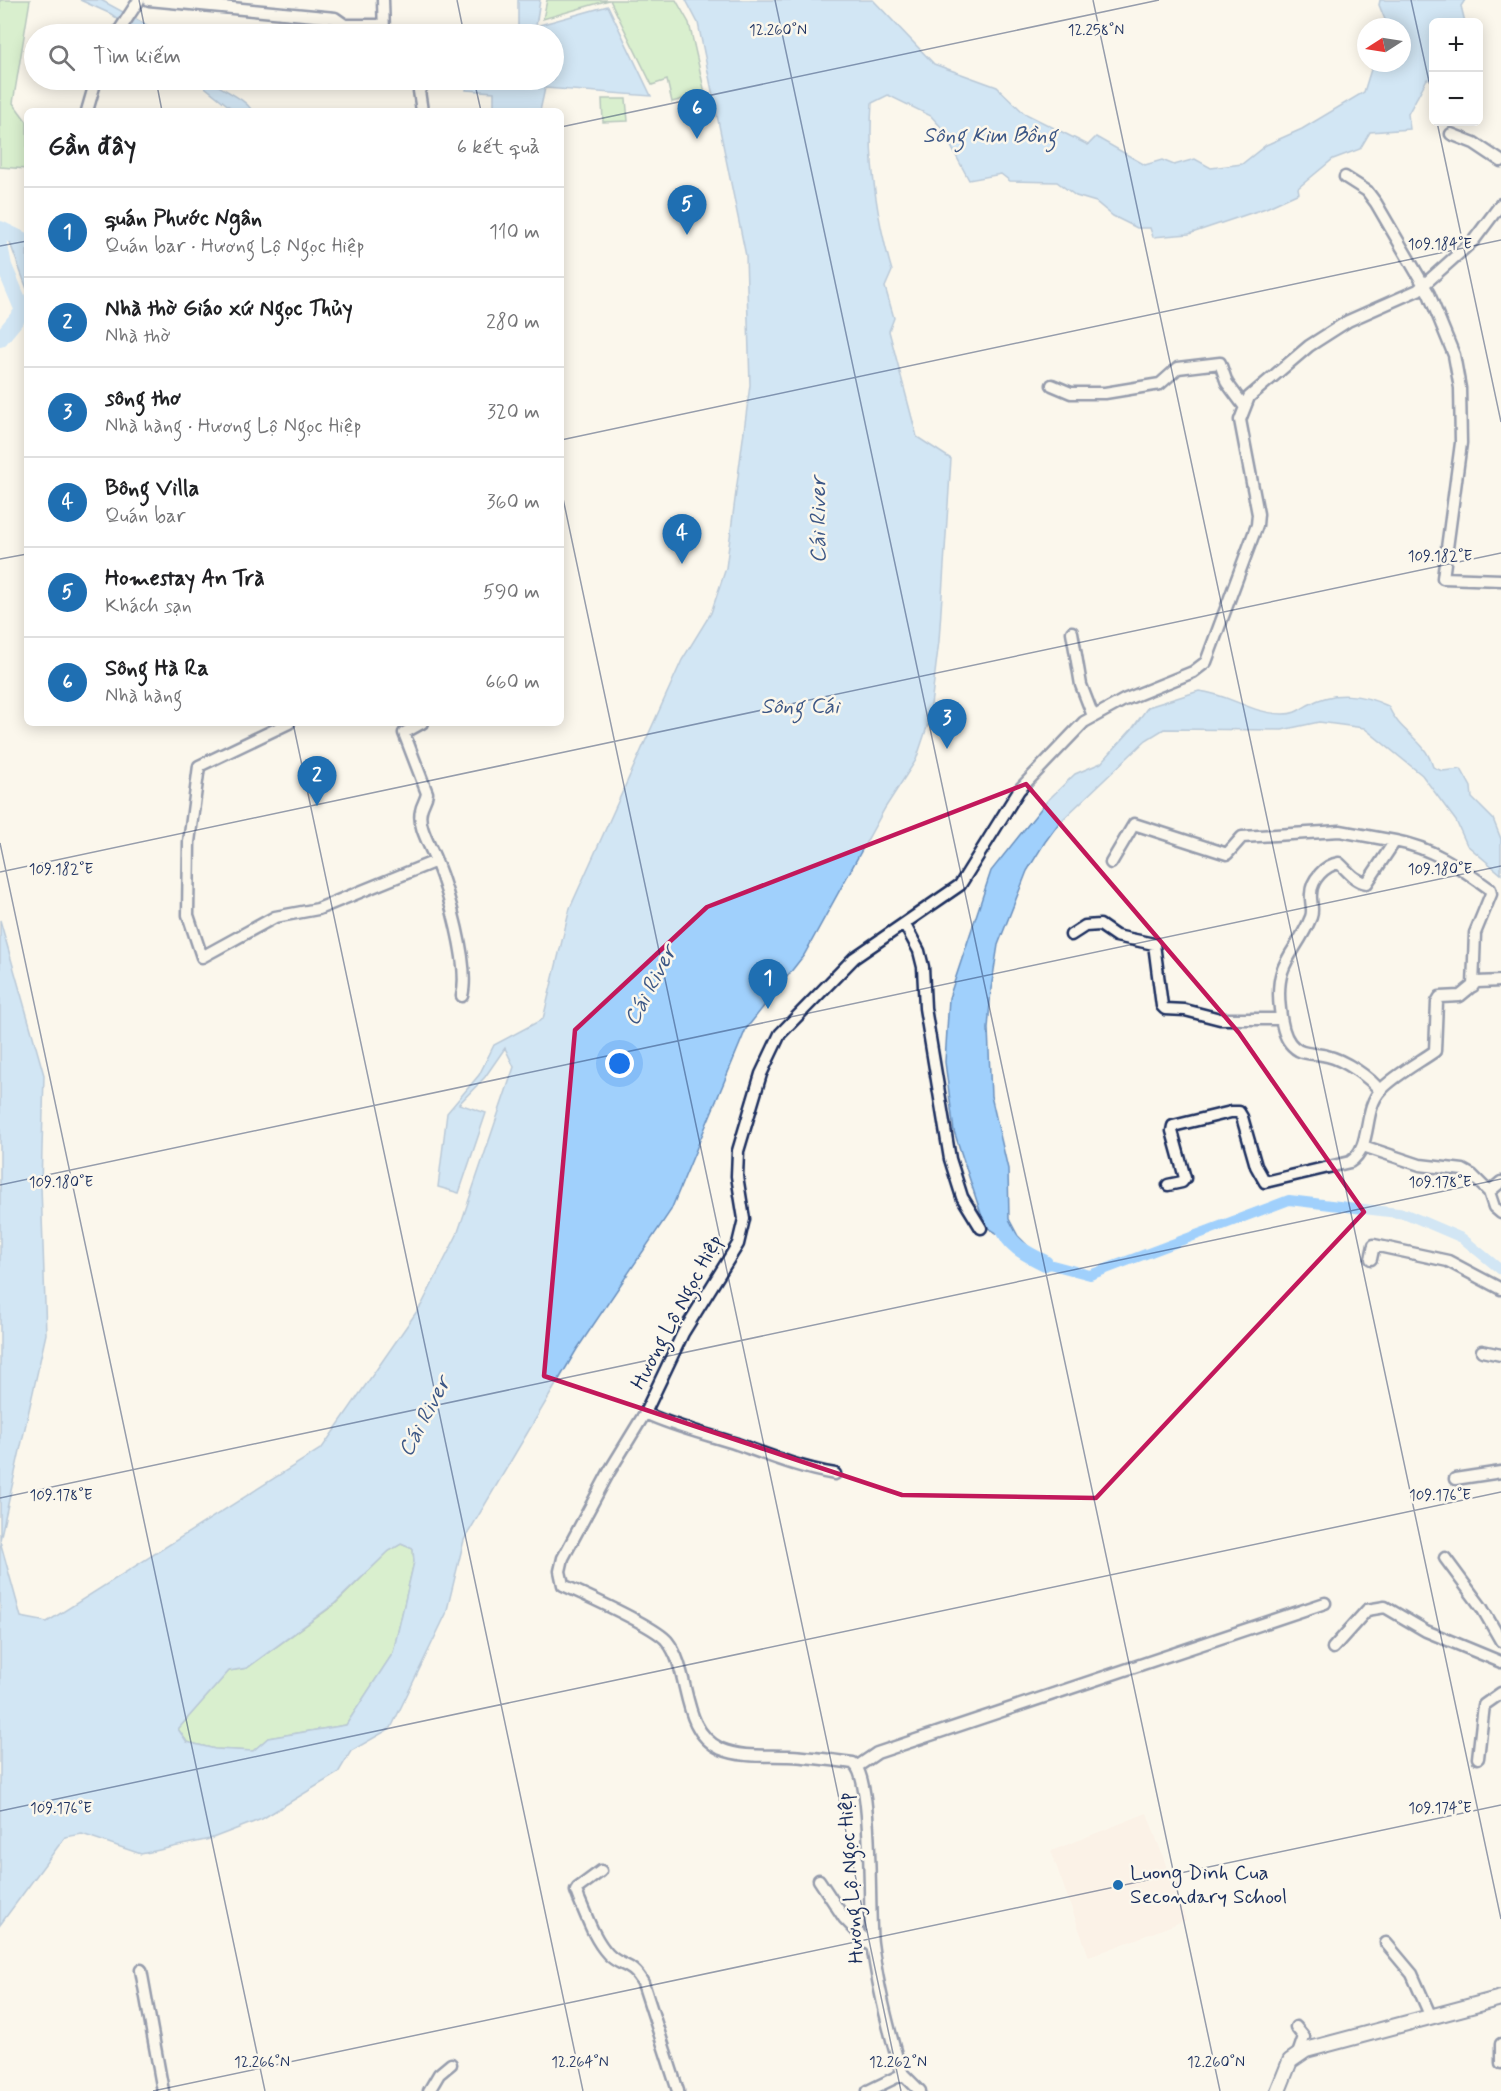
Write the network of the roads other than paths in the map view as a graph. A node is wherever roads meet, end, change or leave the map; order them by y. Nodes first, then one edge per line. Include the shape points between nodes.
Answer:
1 (149, 0) edge
2 (383, 0) edge
3 (136, 4) edge
4 (123, 24) edge
5 (344, 24) edge
6 (383, 24) edge
7 (93, 90) edge
8 (420, 90) edge
9 (88, 108) edge
10 (422, 108) edge
11 (1451, 134) dead end
12 (1501, 162) edge
13 (1345, 177) dead end
14 (1501, 204) edge
15 (1425, 285) junction
16 (1052, 385) dead end
17 (1244, 406) junction
18 (1501, 580) edge
19 (1072, 632) dead end
20 (1093, 716) junction
21 (283, 726) edge
22 (402, 728) edge
23 (1395, 841) junction
24 (436, 861) junction
25 (1111, 863) dead end
26 (905, 925) junction
27 (1071, 935) dead end
28 (1501, 981) edge
29 (1473, 986) junction
30 (462, 996) dead end
31 (1281, 1019) junction
32 (1380, 1091) junction
33 (1363, 1146) junction
34 (1501, 1182) edge
35 (1168, 1185) dead end
36 (1489, 1192) junction
37 (1501, 1213) edge
38 (981, 1228) dead end
39 (1371, 1259) dead end
40 (1501, 1289) edge
41 (1482, 1351) dead end
42 (1501, 1355) edge
43 (645, 1413) junction
44 (1501, 1472) edge
45 (835, 1473) dead end
46 (1455, 1479) dead end
47 (1444, 1558) dead end
48 (1325, 1603) dead end
49 (1501, 1641) edge
50 (1332, 1648) dead end
51 (1501, 1662) edge
52 (1501, 1693) edge
53 (1478, 1758) dead end
54 (858, 1766) junction
55 (601, 1871) dead end
56 (819, 1880) dead end
57 (1386, 1943) dead end
58 (873, 1947) junction
59 (141, 1970) dead end
60 (1501, 1998) edge
61 (1431, 2017) junction
62 (1296, 2027) dead end
63 (1501, 2044) edge
64 (1298, 2054) junction
65 (1501, 2063) edge
66 (452, 2064) dead end
67 (903, 2074) junction
68 (163, 2091) edge
69 (429, 2091) edge
70 (678, 2091) edge
71 (868, 2091) edge
72 (920, 2091) edge
73 (1278, 2091) edge

1 - 5 street via 335,18
2 - 6 street
3 - 4 street
7 - 9 street
8 - 10 street
11 - 12 street via 1474,143
13 - 15 street via 1367,191 1376,203
14 - 15 street via 1474,240
15 - 17 street via 1348,321 1279,370 1257,388
15 - 18 street via 1454,355 1462,405 1461,443 1443,578
16 - 17 street via 1071,393 1122,391 1160,384 1178,368 1214,362 1220,363 1227,382
17 - 20 street, Hương Lộ Ngọc Hiệp via 1241,433 1257,525 1206,662 1193,672
19 - 20 street via 1081,685
20 - 26 street, Hương Lộ Ngọc Hiệp via 1026,782 960,885
21 - 24 street via 199,766 189,842 188,915 202,957 275,917 318,909
22 - 24 street via 426,793 420,822
23 - 25 street via 1340,831 1242,837 1227,854 1134,824
23 - 29 street via 1434,852 1490,889 1475,933
23 - 31 street via 1367,883 1360,882 1339,863 1316,878 1310,896 1312,913 1279,978
24 - 30 street via 449,894 460,954
26 - 38 street via 923,967 928,1029 950,1159 962,1197
26 - 43 street, Hương Lộ Ngọc Hiệp via 840,970 775,1043 761,1074 738,1151 736,1176 744,1219 738,1244 683,1333
27 - 31 street via 1085,926 1100,925 1116,936 1154,944 1165,1009 1220,1019
28 - 29 street via 1477,982
29 - 32 street via 1460,996 1440,997 1435,1051
31 - 32 street via 1295,1049 1327,1055 1365,1077
32 - 33 street via 1366,1126
33 - 35 street via 1350,1162 1265,1182 1239,1112 1179,1122 1172,1131 1185,1178
33 - 36 street via 1420,1165 1463,1170
34 - 36 street
36 - 37 street via 1494,1207
39 - 40 street via 1374,1245 1443,1260
41 - 42 street
43 - 45 street via 787,1463
43 - 54 street, Hương Lộ Ngọc Hiệp via 563,1558 563,1585 665,1638 675,1656 691,1713 720,1748 736,1754 817,1758
44 - 46 street
47 - 49 street via 1482,1608
48 - 54 street via 877,1753
50 - 51 street via 1367,1610 1385,1607 1426,1630
52 - 53 street via 1484,1705
54 - 58 street, Hương Lộ Ngọc Hiệp via 867,1814
55 - 70 street via 576,1891 607,1953 636,1971 643,1983
56 - 58 street via 844,1918
57 - 61 street via 1412,1974
58 - 67 street, Hương Lộ Ngọc Hiệp
59 - 68 street
60 - 61 street
61 - 64 street
62 - 64 street via 1304,2037
63 - 65 street
64 - 73 street via 1286,2068
66 - 69 street via 439,2074
67 - 71 street
67 - 72 street, Hương Lộ Ngọc Hiệp

